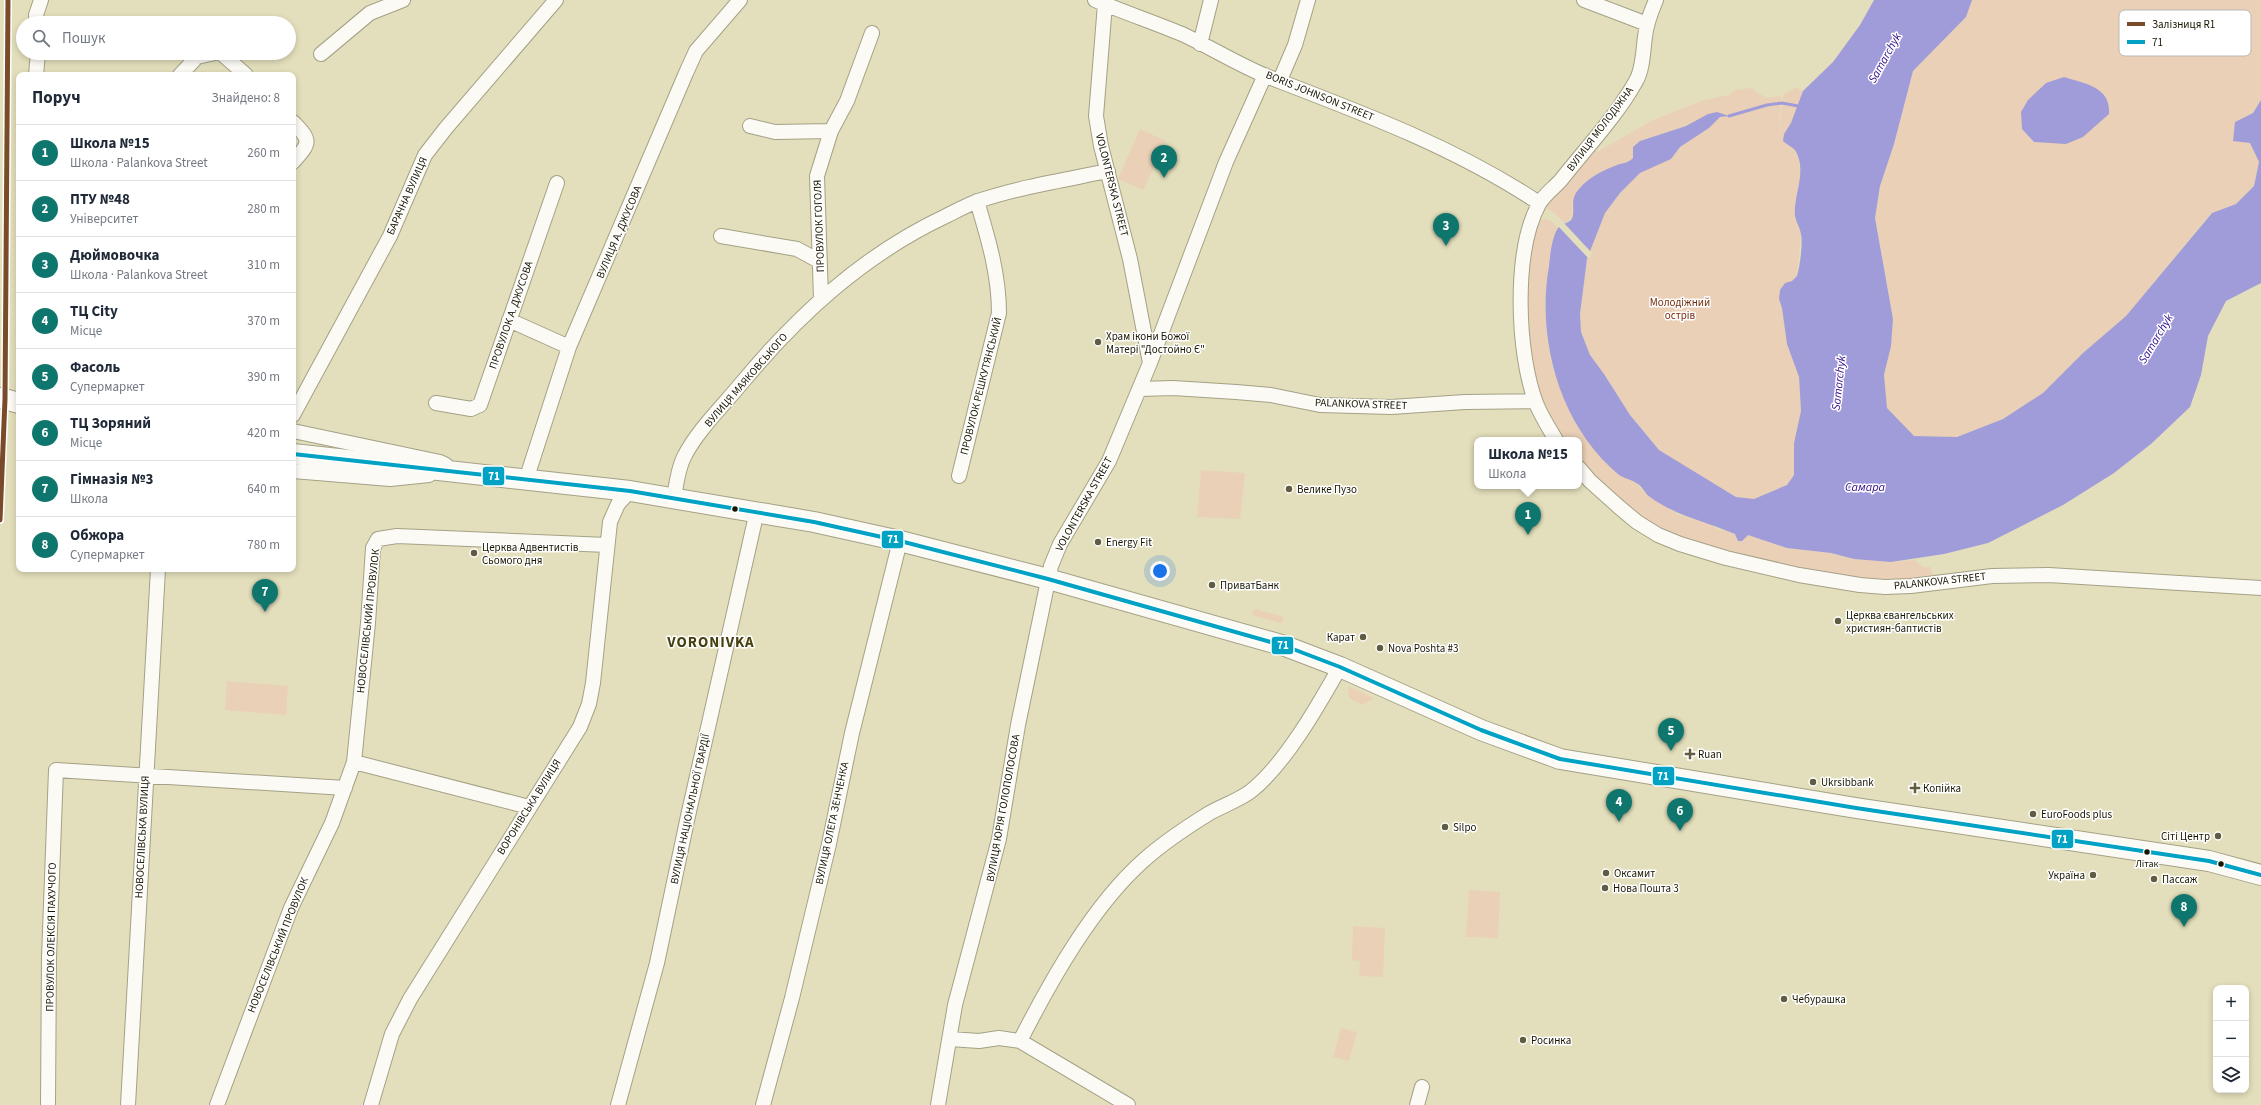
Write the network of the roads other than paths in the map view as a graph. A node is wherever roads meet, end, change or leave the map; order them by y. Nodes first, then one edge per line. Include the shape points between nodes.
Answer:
1 (41, 0) edge
2 (403, 0) edge
3 (556, 0) edge
4 (740, 0) edge
5 (1211, 0) edge
6 (1308, 0) edge
7 (1584, 0) edge
8 (1656, 0) edge
9 (1100, 2) edge
10 (1599, 3) edge
11 (36, 16) edge
12 (1647, 24) junction
13 (872, 33) dead end
14 (1200, 44) junction
15 (321, 54) dead end
16 (37, 60) edge
17 (194, 60) edge
18 (229, 60) edge
19 (36, 72) edge
20 (183, 72) edge
21 (243, 72) edge
22 (1265, 75) junction
23 (1280, 80) junction
24 (296, 125) edge
25 (750, 126) dead end
26 (831, 131) junction
27 (296, 159) edge
28 (1108, 171) junction
29 (558, 183) dead end
30 (977, 202) junction
31 (1539, 203) junction
32 (721, 236) dead end
33 (819, 261) junction
34 (821, 299) junction
35 (509, 320) junction
36 (569, 347) junction
37 (1150, 363) junction
38 (1140, 389) junction
39 (0, 398) edge
40 (1535, 401) junction
41 (16, 402) edge
42 (436, 403) dead end
43 (296, 409) edge
44 (296, 432) edge
45 (1554, 437) edge
46 (296, 454) edge
47 (296, 470) edge
48 (1582, 472) edge
49 (460, 473) junction
50 (959, 476) dead end
51 (526, 480) junction
52 (630, 491) junction
53 (674, 498) junction
54 (757, 511) junction
55 (900, 541) junction
56 (607, 545) junction
57 (158, 572) edge
58 (1048, 580) junction
59 (2261, 588) edge
60 (1340, 666) junction
61 (354, 762) junction
62 (145, 775) junction
63 (345, 788) junction
64 (529, 807) junction
65 (2261, 875) edge
66 (950, 1039) junction
67 (1020, 1040) junction
68 (1422, 1087) dead end
69 (48, 1105) edge
70 (128, 1105) edge
71 (217, 1105) edge
72 (371, 1105) edge
73 (618, 1105) edge
74 (763, 1105) edge
75 (938, 1105) edge
76 (1128, 1105) edge
77 (1417, 1105) edge

1 - 11 street
2 - 15 street via 370,13
3 - 43 street, БАРАЧНА ВУЛИЦЯ via 446,128 426,155 390,236
4 - 36 street, ВУЛИЦЯ А. ДЖУСОВА via 696,51
5 - 14 street
6 - 23 street via 1296,45
7 - 10 street
8 - 12 street, ВУЛИЦЯ МОЛОДІЖНА
9 - 14 street, BORIS JOHNSON STREET via 1182,34
9 - 28 street, VOLONTERSKA STREET via 1096,116
10 - 12 street
12 - 31 street, ВУЛИЦЯ МОЛОДІЖНА via 1637,80 1599,133
13 - 26 street, ПРОВУЛОК ГОГОЛЯ via 848,101
14 - 22 street, BORIS JOHNSON STREET
16 - 19 street
17 - 20 street
18 - 21 street
22 - 23 street, BORIS JOHNSON STREET
22 - 37 street, VOLONTERSKA STREET via 1226,162
23 - 31 street, BORIS JOHNSON STREET via 1369,115 1437,146 1502,178
24 - 27 street via 308,142
25 - 26 street via 775,132
26 - 33 street, ПРОВУЛОК ГОГОЛЯ via 817,176
28 - 30 street, ВУЛИЦЯ МАЯКОВСЬКОГО via 1017,189
28 - 37 street, VOLONTERSKA STREET via 1130,260
29 - 35 street, ПРОВУЛОК А. ДЖУСОВА
30 - 34 street, ВУЛИЦЯ МАЯКОВСЬКОГО via 922,227 872,258
30 - 50 street, ПРОВУЛОК РЕШКУТЯНСЬКИЙ via 996,272 999,313
31 - 40 street via 1528,238 1522,288 1522,337
32 - 33 street via 797,249
33 - 34 street, ПРОВУЛОК ГОГОЛЯ
34 - 53 street, ВУЛИЦЯ МАЯКОВСЬКОГО via 773,345 694,441 683,458
35 - 36 street
35 - 42 street, ПРОВУЛОК А. ДЖУСОВА via 480,405 471,409
36 - 51 street, ВУЛИЦЯ А. ДЖУСОВА
37 - 38 street, VOLONTERSKA STREET
38 - 40 street, PALANKOVA STREET via 1173,388 1271,395 1320,405 1375,406
38 - 58 street, VOLONTERSKA STREET via 1109,461 1060,544
39 - 41 highway
40 - 45 street
44 - 49 street via 440,462
46 - 49 highway
47 - 49 street via 390,479
48 - 59 street, PALANKOVA STREET via 1625,512 1658,535 1726,558 1799,575 1885,587 1992,576 2049,575
49 - 51 highway
51 - 52 highway
52 - 53 highway
52 - 56 street, ВОРОНІВСЬКА ВУЛИЦЯ via 618,504 610,522
53 - 54 highway
54 - 55 highway
54 - 73 street, ВУЛИЦЯ НАЦІОНАЛЬНОЇ ГВАРДІЇ via 657,963
55 - 58 highway
55 - 74 street, ВУЛИЦЯ ОЛЕГА ЗЕНЧЕНКА via 852,733 829,844 794,990
56 - 61 street, НОВОСЕЛІВСЬКИЙ ПРОВУЛОК via 397,536 378,539 373,548
56 - 64 street, ВОРОНІВСЬКА ВУЛИЦЯ via 600,628 589,704 580,727
57 - 62 street, НОВОСЕЛІВСЬКА ВУЛИЦЯ
58 - 60 highway via 1285,646
58 - 66 street, ВУЛИЦЯ ЮРІЯ ГОЛОПОЛОСОВА via 1018,725 999,839 955,1006
60 - 65 highway via 1481,730 1560,759 1879,812 2209,861
60 - 67 street via 1284,757 1250,792 1208,814 1157,850 1121,885 1095,916 1051,981
61 - 63 street, НОВОСЕЛІВСЬКИЙ ПРОВУЛОК
61 - 64 street
62 - 63 street
62 - 69 street, ПРОВУЛОК ОЛЕКСІЯ ПАХУЧОГО via 56,770
62 - 70 street, НОВОСЕЛІВСЬКА ВУЛИЦЯ
63 - 71 street, НОВОСЕЛІВСЬКИЙ ПРОВУЛОК via 332,823 291,908
64 - 72 street, ВОРОНІВСЬКА ВУЛИЦЯ via 410,999 392,1034
66 - 67 street
66 - 75 street, ВУЛИЦЯ ЮРІЯ ГОЛОПОЛОСОВА
67 - 76 street
68 - 77 street

